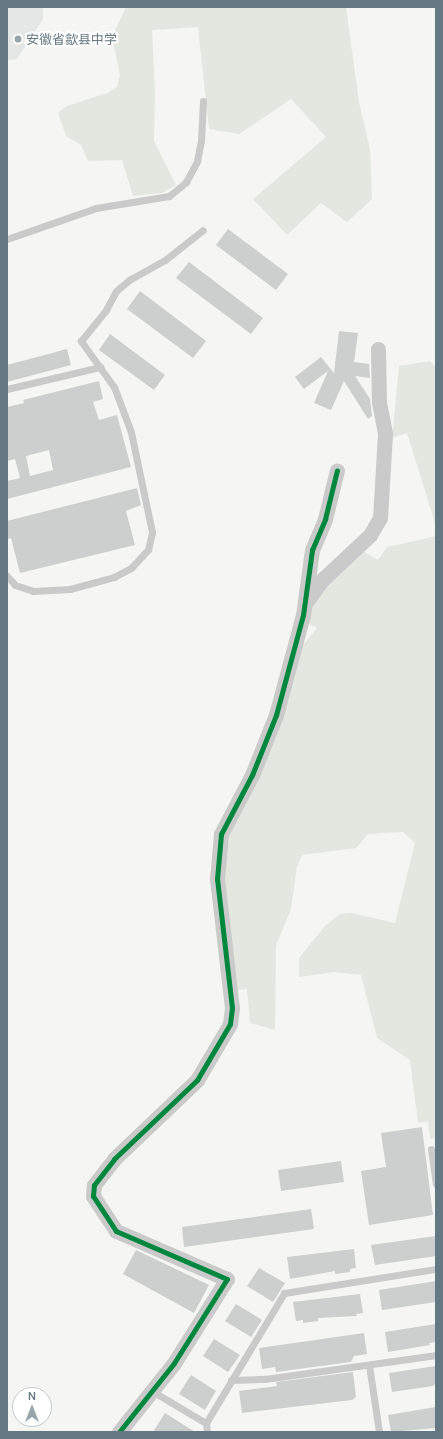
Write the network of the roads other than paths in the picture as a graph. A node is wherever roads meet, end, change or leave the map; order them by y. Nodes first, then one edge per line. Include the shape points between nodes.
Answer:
1 (203, 101) dead end
2 (203, 230) dead end
3 (7, 239) edge
4 (378, 349) dead end
5 (100, 367) junction
6 (7, 389) edge
7 (337, 470) dead end
8 (7, 576) edge
9 (305, 604) junction
10 (431, 1149) dead end
11 (436, 1184) edge
12 (436, 1269) edge
13 (436, 1355) edge
14 (369, 1365) junction
15 (231, 1380) junction
16 (152, 1391) junction
17 (206, 1423) junction
18 (119, 1432) edge
19 (207, 1432) edge
20 (379, 1432) edge

1 - 3 lane via 197,161 186,182 169,196 96,208
2 - 5 lane via 165,260 129,280 116,291 106,310 80,341
4 - 9 street via 379,403 385,433 380,518 370,535 323,579
5 - 6 lane
5 - 8 lane via 114,387 131,432 152,532 148,550 131,568 114,577 70,589 33,591 15,585
7 - 9 street via 325,519 312,550
9 - 16 street via 276,714 265,745 221,834 217,879 232,1008 230,1024 197,1080 114,1159 94,1185 94,1196 116,1231 227,1279 174,1363
10 - 11 lane
12 - 15 lane via 284,1293
13 - 14 lane
14 - 15 lane via 264,1379
14 - 20 lane
15 - 17 lane
16 - 17 lane
16 - 18 street
17 - 19 lane

